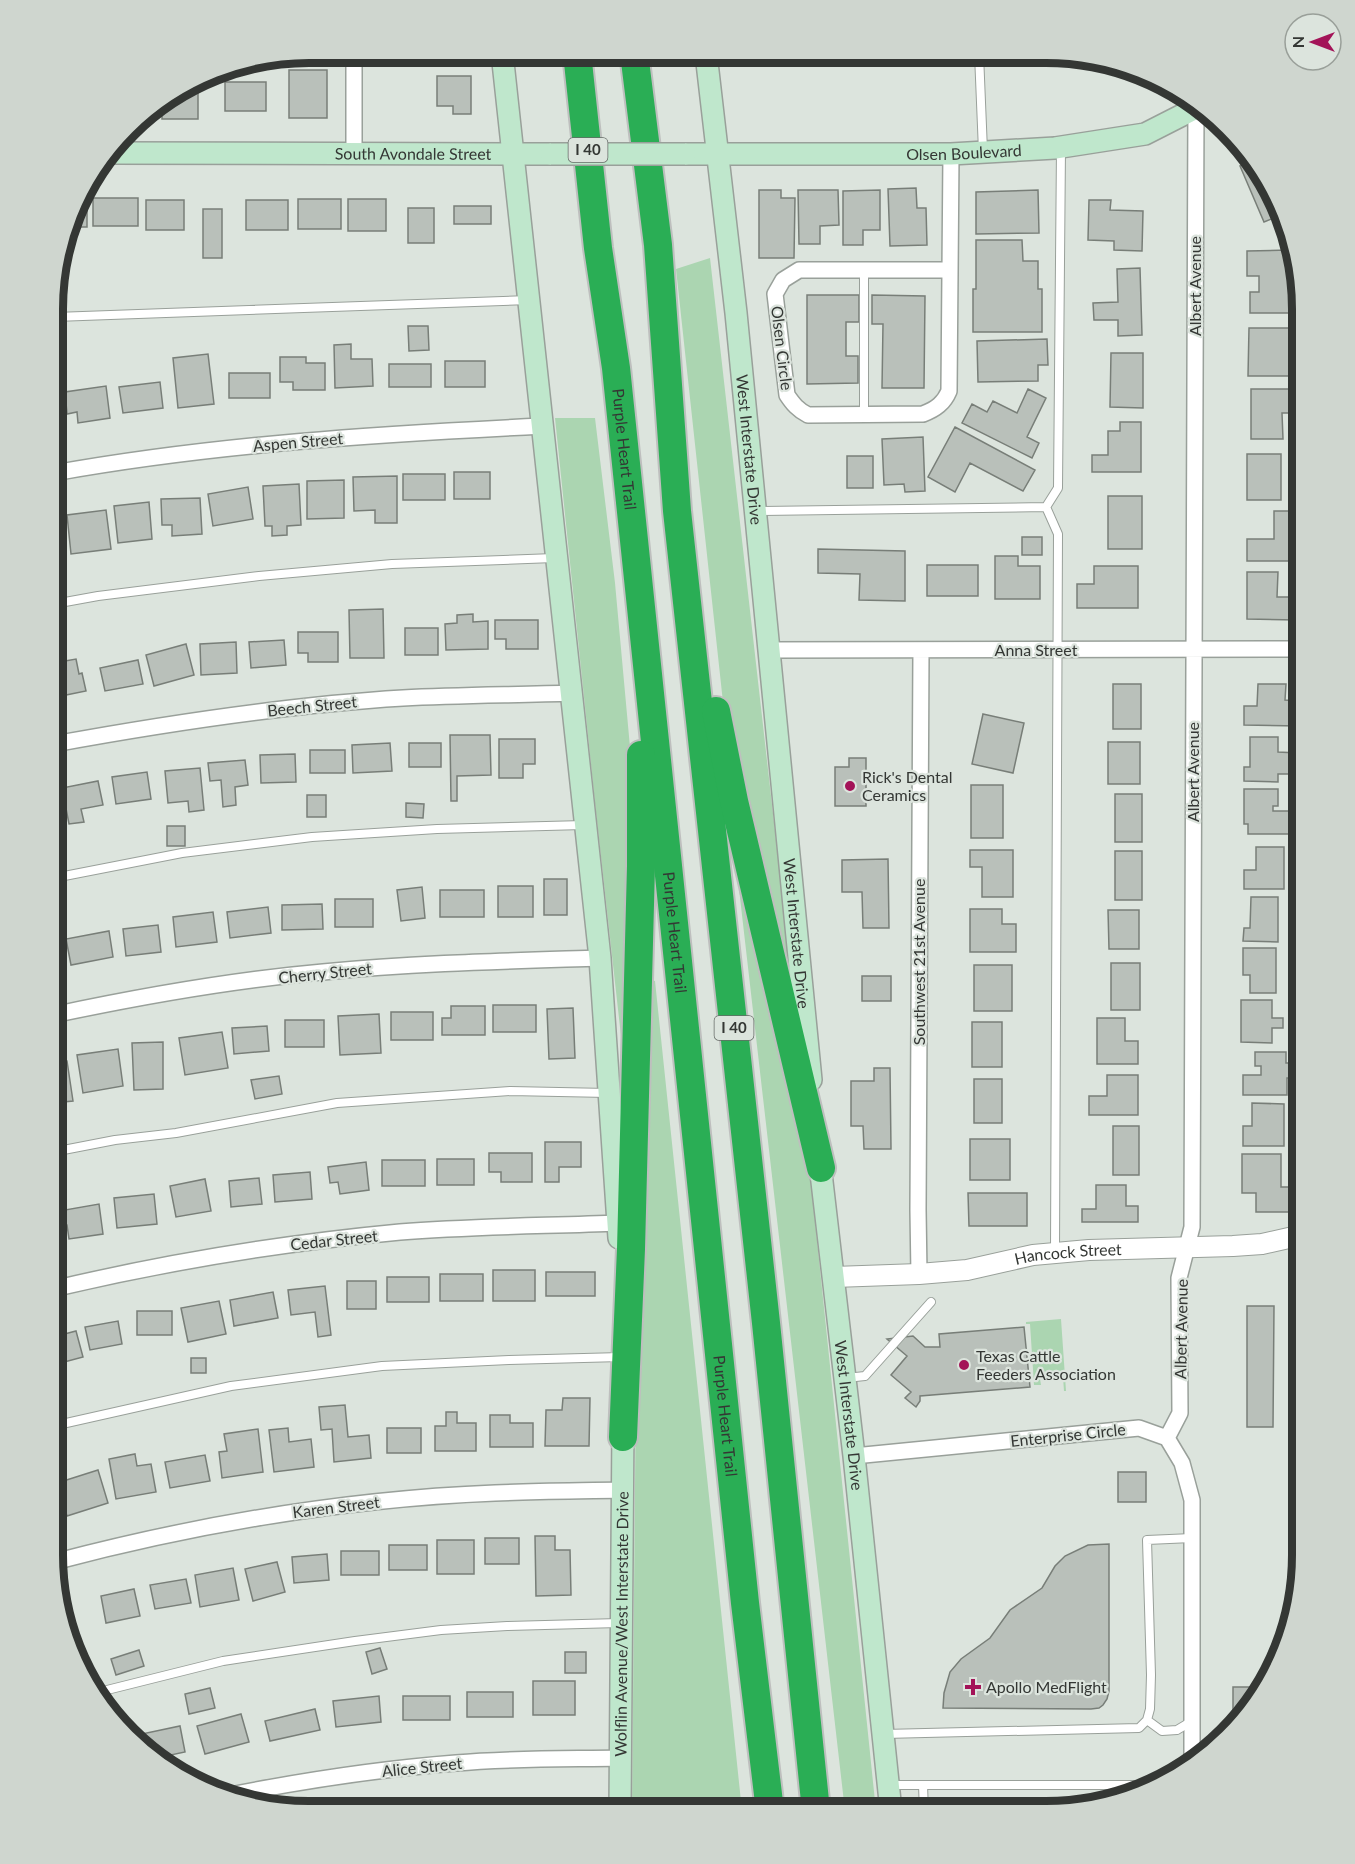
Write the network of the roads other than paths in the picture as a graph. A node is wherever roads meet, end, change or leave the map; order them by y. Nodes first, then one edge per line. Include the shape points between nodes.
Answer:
1 (354, 63) edge
2 (503, 63) edge
3 (578, 63) edge
4 (635, 63) edge
5 (707, 63) edge
6 (979, 63) edge
7 (1190, 109) edge
8 (1198, 116) edge
9 (1061, 147) junction
10 (983, 152) junction
11 (119, 153) edge
12 (513, 153) junction
13 (354, 154) junction
14 (717, 154) junction
15 (951, 154) junction
16 (864, 270) junction
17 (950, 270) junction
18 (530, 300) junction
19 (63, 317) edge
20 (864, 414) junction
21 (543, 426) junction
22 (63, 472) edge
23 (1046, 507) junction
24 (677, 512) junction
25 (756, 512) junction
26 (557, 558) junction
27 (63, 602) edge
28 (642, 615) junction
29 (1193, 649) junction
30 (1292, 649) edge
31 (769, 650) junction
32 (921, 650) junction
33 (1058, 650) junction
34 (572, 693) junction
35 (63, 742) edge
36 (586, 825) junction
37 (63, 876) edge
38 (600, 958) junction
39 (63, 1013) edge
40 (609, 1093) junction
41 (63, 1150) edge
42 (821, 1168) junction
43 (619, 1223) junction
44 (1292, 1237) edge
45 (1187, 1247) junction
46 (1055, 1252) junction
47 (919, 1274) junction
48 (834, 1277) junction
49 (63, 1287) edge
50 (930, 1302) dead end
51 (622, 1357) junction
52 (845, 1378) junction
53 (63, 1424) edge
54 (622, 1437) junction
55 (1167, 1438) junction
56 (854, 1456) junction
57 (622, 1490) junction
58 (1192, 1538) junction
59 (63, 1560) edge
60 (621, 1623) junction
61 (103, 1691) edge
62 (1147, 1720) junction
63 (1192, 1721) junction
64 (883, 1734) junction
65 (1192, 1753) edge
66 (620, 1758) junction
67 (888, 1785) junction
68 (923, 1785) junction
69 (1132, 1785) edge
70 (244, 1793) edge
71 (620, 1801) edge
72 (769, 1801) edge
73 (815, 1801) edge
74 (890, 1801) edge
75 (924, 1801) edge

1 - 13 street
2 - 12 main road
3 - 28 highway, Purple Heart Trail / I 40
4 - 24 highway, I 40 via 658,245
5 - 14 main road, West Interstate Drive
6 - 10 lane
7 - 9 main road, Olsen Boulevard via 1145,134
8 - 29 street, Albert Avenue
9 - 10 main road, Olsen Boulevard
9 - 23 lane via 1058,488
10 - 15 main road, Olsen Boulevard
11 - 13 main road, South Avondale Street
12 - 13 main road, South Avondale Street
12 - 14 main road, South Avondale Street, bridge
12 - 18 main road
14 - 15 main road, Olsen Boulevard
14 - 25 main road, West Interstate Drive
15 - 17 street, Olsen Circle
16 - 17 street, Olsen Circle
16 - 20 lane
16 - 20 street, Olsen Circle via 799,270 783,280 776,294 787,395 793,405 808,415
17 - 20 street, Olsen Circle via 949,391 945,399 923,414
18 - 19 lane
18 - 21 main road
21 - 22 street, Aspen Street via 298,441
21 - 26 main road
23 - 25 lane
23 - 33 lane via 1058,534
24 - 42 highway via 726,766
24 - 73 highway, I 40
25 - 31 main road, West Interstate Drive
26 - 27 lane via 392,564
26 - 34 main road
28 - 54 highway via 641,866
28 - 72 highway, Purple Heart Trail / I 40
29 - 30 street, Anna Street
29 - 33 street, Anna Street
29 - 45 street, Albert Avenue via 1192,1227
31 - 32 street, Anna Street
31 - 42 main road, West Interstate Drive
32 - 33 street, Anna Street
32 - 47 street, Southwest 21st Avenue
33 - 46 lane
34 - 35 street, Beech Street via 333,704 167,724
34 - 36 main road
36 - 37 lane via 312,837 182,853
36 - 38 main road
38 - 39 street, Cherry Street via 321,972 203,987
38 - 40 main road
40 - 41 lane via 510,1091 337,1102
40 - 43 main road
42 - 48 main road, West Interstate Drive
43 - 49 street, Cedar Street via 450,1229 295,1244 183,1261
43 - 51 main road
44 - 45 street, Hancock Street via 1262,1244
45 - 46 street, Hancock Street
45 - 55 street, Albert Avenue via 1179,1278 1180,1413
46 - 47 street, Hancock Street via 967,1270
47 - 48 street, Hancock Street
48 - 52 main road, West Interstate Drive
50 - 52 lane via 865,1376
51 - 53 lane via 382,1366 231,1386
51 - 54 main road
52 - 56 main road, West Interstate Drive
54 - 57 main road, Wolflin Avenue/West Interstate Drive
55 - 56 street, Enterprise Circle via 1139,1428
55 - 58 street via 1182,1463 1192,1500
56 - 64 main road, West Interstate Drive
57 - 59 street, Karen Street via 484,1493 327,1507 214,1525
57 - 60 main road, Wolflin Avenue/West Interstate Drive
58 - 62 lane via 1147,1540
58 - 63 street
60 - 61 lane via 441,1630 355,1641 223,1660
60 - 66 main road, Wolflin Avenue/West Interstate Drive
62 - 63 lane via 1162,1731 1177,1730
62 - 64 lane via 1139,1728
63 - 65 street
64 - 67 main road, West Interstate Drive
66 - 70 street, Alice Street via 456,1762 330,1777
66 - 71 main road, Wolflin Avenue/West Interstate Drive
67 - 68 lane
67 - 74 main road, West Interstate Drive
68 - 69 lane
68 - 75 lane

